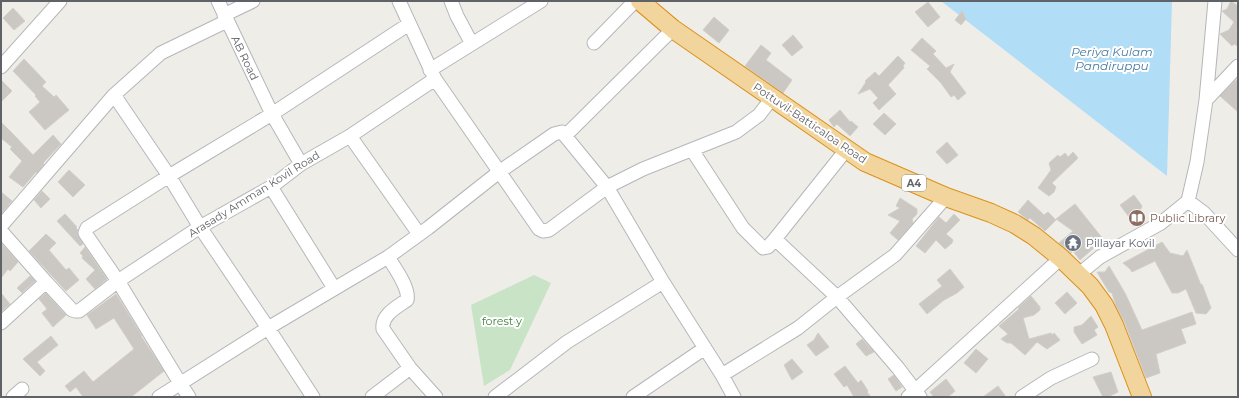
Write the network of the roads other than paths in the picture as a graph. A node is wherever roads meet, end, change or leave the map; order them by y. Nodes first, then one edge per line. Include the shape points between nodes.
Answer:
1 (60, 1) edge
2 (218, 1) edge
3 (253, 1) edge
4 (399, 1) edge
5 (451, 1) edge
6 (541, 1) edge
7 (635, 1) edge
8 (640, 1) edge
9 (1215, 1) edge
10 (225, 18) junction
11 (409, 24) junction
12 (674, 29) junction
13 (594, 43) dead end
14 (472, 44) junction
15 (1238, 66) edge
16 (1, 67) edge
17 (433, 75) junction
18 (114, 95) junction
19 (772, 98) junction
20 (1206, 100) junction
21 (272, 114) junction
22 (566, 135) junction
23 (350, 136) junction
24 (692, 150) junction
25 (846, 150) junction
26 (300, 164) junction
27 (499, 172) junction
28 (169, 176) junction
29 (271, 187) junction
30 (608, 187) junction
31 (946, 197) junction
32 (1188, 201) junction
33 (1, 226) edge
34 (200, 227) junction
35 (1, 231) edge
36 (419, 234) junction
37 (775, 239) junction
38 (1237, 246) edge
39 (388, 257) junction
40 (1061, 258) junction
41 (1078, 275) junction
42 (118, 281) junction
43 (46, 282) junction
44 (663, 282) junction
45 (334, 288) junction
46 (837, 297) junction
47 (1, 323) edge
48 (268, 328) junction
49 (705, 348) junction
50 (1092, 359) dead end
51 (410, 368) junction
52 (722, 376) junction
53 (180, 383) junction
54 (915, 395) edge
55 (159, 397) edge
56 (189, 397) edge
57 (312, 397) edge
58 (372, 397) edge
59 (436, 397) edge
60 (495, 397) edge
61 (633, 397) edge
62 (734, 397) edge
63 (1022, 397) edge
64 (1142, 397) edge

1 - 16 street
2 - 10 street, AB Road
3 - 10 street
4 - 11 street
5 - 14 street
6 - 14 street, Arasady Amman Kovil Road
7 - 13 street
8 - 12 highway, Pottuvil-Batticaloa Road / A4
9 - 20 street
10 - 18 street via 161,53
10 - 21 street, AB Road
11 - 17 street
11 - 21 street
12 - 19 highway, Pottuvil-Batticaloa Road / A4
12 - 22 street
14 - 17 street, Arasady Amman Kovil Road
15 - 20 street
17 - 23 street, Arasady Amman Kovil Road
17 - 27 street
18 - 28 street
18 - 33 street
19 - 24 street via 759,115 736,132
19 - 25 highway, Pottuvil-Batticaloa Road / A4
20 - 32 street via 1197,162
21 - 26 street, AB Road
21 - 28 street
22 - 27 street via 562,132 554,134
22 - 30 street
23 - 26 street, Arasady Amman Kovil Road
23 - 36 street
24 - 30 street via 643,169
24 - 37 street via 743,228 763,248 768,247
25 - 31 highway, Pottuvil-Batticaloa Road / A4 via 864,162
25 - 37 street
26 - 29 street, Arasady Amman Kovil Road
27 - 30 street via 539,230 543,231 549,230
27 - 36 street
28 - 34 street
28 - 42 street via 85,231
29 - 34 street, Arasady Amman Kovil Road
29 - 45 street
30 - 44 street
31 - 40 highway, Pottuvil-Batticaloa Road / A4 via 1015,224
31 - 46 street via 895,255
32 - 38 street
32 - 41 street via 1161,223 1100,257
34 - 42 street, Arasady Amman Kovil Road
34 - 48 street
35 - 43 street
36 - 39 street
37 - 46 street
39 - 45 street
39 - 51 street via 406,288 408,298 388,314 382,329
40 - 41 highway, Pottuvil-Batticaloa Road / A4
40 - 54 street
41 - 64 highway, Pottuvil-Batticaloa Road / A4 via 1090,286 1109,315
42 - 43 street, Arasady Amman Kovil Road via 76,311 72,310
42 - 53 street
43 - 47 street
44 - 49 street
44 - 60 street via 567,342
45 - 48 street
46 - 52 street via 798,328
46 - 54 street via 898,368
48 - 53 street
48 - 57 street
49 - 52 street
49 - 61 street
50 - 63 street via 1051,378
51 - 58 street
51 - 59 street
52 - 62 street
53 - 55 street
53 - 56 street

